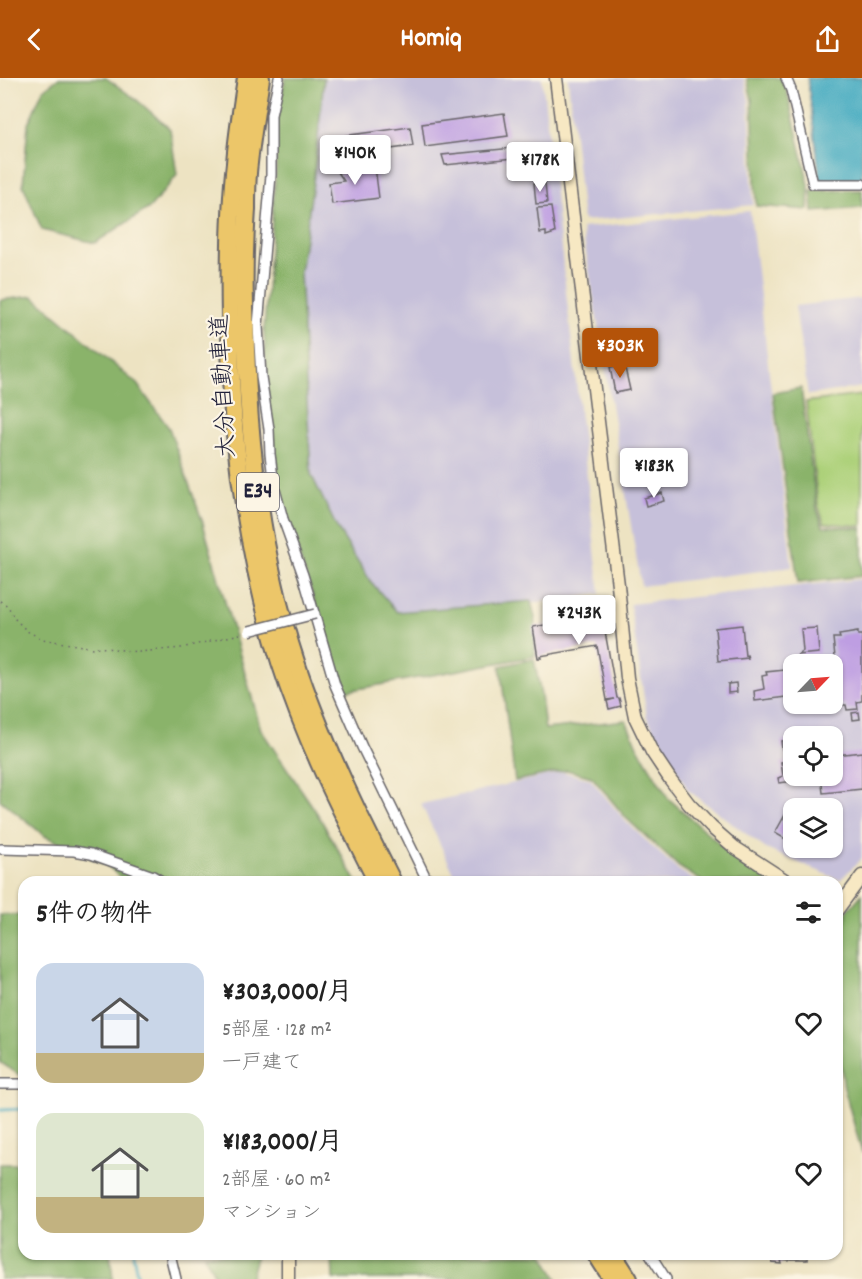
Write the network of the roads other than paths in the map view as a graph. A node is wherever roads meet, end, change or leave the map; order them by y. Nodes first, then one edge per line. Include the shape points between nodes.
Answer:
1 (246, 78) edge
2 (261, 78) edge
3 (279, 78) edge
4 (556, 78) edge
5 (786, 78) edge
6 (862, 184) edge
7 (315, 614) junction
8 (249, 631) road end
9 (0, 849) edge
10 (153, 876) edge
11 (373, 876) edge
12 (390, 876) edge
13 (425, 876) edge
14 (779, 876) edge
15 (862, 876) edge
16 (843, 902) edge
17 (0, 1084) edge
18 (18, 1084) edge
19 (171, 1260) edge
20 (288, 1260) edge
21 (600, 1260) edge
22 (617, 1260) edge
23 (654, 1260) edge
24 (288, 1277) edge
25 (176, 1279) edge
26 (612, 1279) edge
27 (629, 1279) edge
28 (666, 1279) edge

1 - 11 highway, 大分自動車道 / E34 via 234,164 229,263 235,434 247,520 280,663 308,739
2 - 12 highway, 大分自動車道 / E34 via 249,164 244,262 250,432 261,518 296,661 322,733
3 - 7 street via 271,115 271,175 258,326 261,377 274,486
4 - 14 street via 627,678 635,717 652,752 689,804 734,847
5 - 6 street via 813,184
7 - 8 street, bridge
7 - 13 street via 334,685
9 - 10 street via 82,852
15 - 16 street
17 - 18 street
19 - 25 street
20 - 24 street
21 - 26 highway
22 - 27 highway
23 - 28 street

